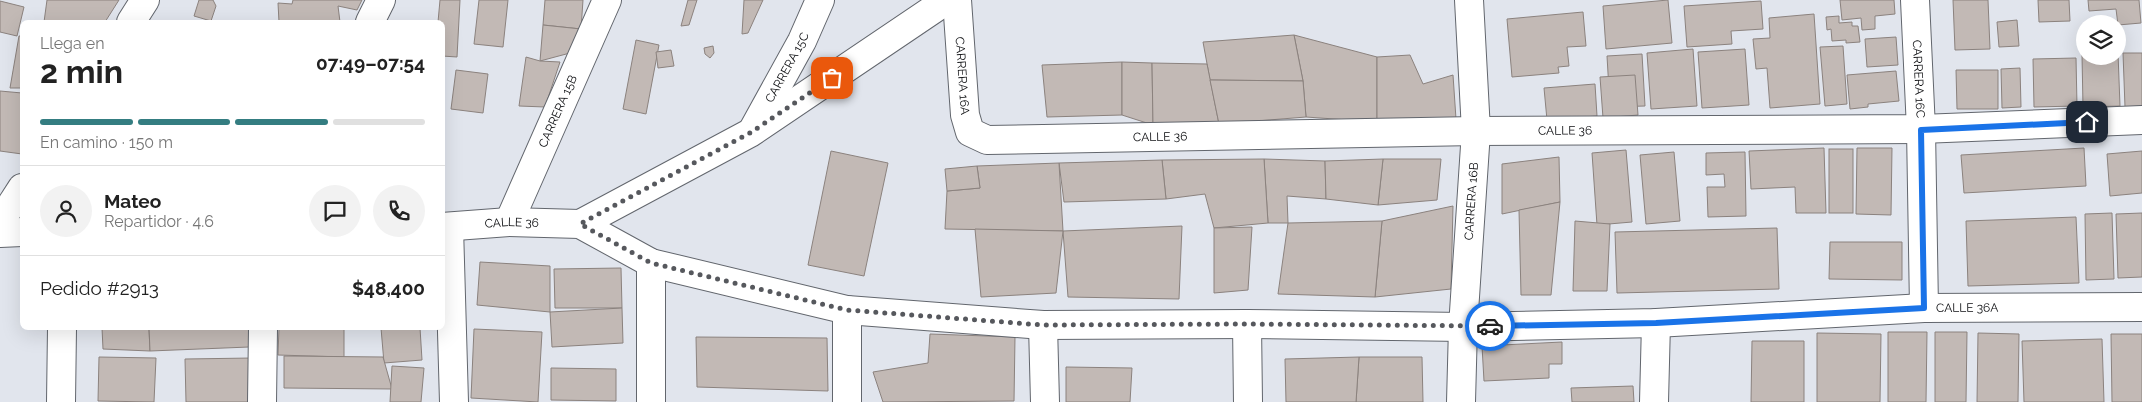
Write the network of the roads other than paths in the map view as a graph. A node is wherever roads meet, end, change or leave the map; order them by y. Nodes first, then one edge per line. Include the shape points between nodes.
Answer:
1 (145, 0) edge
2 (381, 0) edge
3 (607, 0) edge
4 (820, 0) edge
5 (947, 0) edge
6 (957, 0) edge
7 (1468, 0) edge
8 (1915, 0) edge
9 (132, 20) edge
10 (371, 20) edge
11 (2142, 120) edge
12 (1476, 130) junction
13 (1921, 130) junction
14 (750, 133) junction
15 (987, 140) joint
16 (20, 191) edge
17 (0, 222) edge
18 (508, 222) junction
19 (580, 224) junction
20 (446, 227) edge
21 (20, 232) edge
22 (0, 233) edge
23 (651, 263) junction
24 (2142, 307) edge
25 (1924, 308) junction
26 (847, 310) junction
27 (1656, 323) junction
28 (1247, 324) junction
29 (1043, 325) junction
30 (1463, 327) junction
31 (62, 330) edge
32 (263, 330) edge
33 (61, 402) edge
34 (262, 402) edge
35 (454, 402) edge
36 (651, 402) edge
37 (847, 402) edge
38 (1045, 402) edge
39 (1248, 402) edge
40 (1461, 402) edge
41 (1654, 402) edge

1 - 9 street
2 - 10 street
3 - 18 street, CARRERA 15B
4 - 14 street, CARRERA 15C via 802,40
5 - 14 street
6 - 15 street, CARRERA 16A via 965,115 970,132
7 - 12 street, CARRERA 16B
8 - 13 street, CARRERA 16C
11 - 13 street, CALLE 36
12 - 13 street, CALLE 36
12 - 15 street, CALLE 36
12 - 30 street, CARRERA 16B
13 - 25 street, CARRERA 16C
14 - 19 street
16 - 17 street
18 - 19 street, CALLE 36
18 - 20 street, CALLE 36
19 - 23 street, CALLE 36A
20 - 35 street
21 - 22 street
23 - 26 street, CALLE 36A
23 - 36 street
24 - 25 street, CALLE 36A
25 - 27 street, CALLE 36A
26 - 29 street, CALLE 36A
26 - 37 street
27 - 30 street, CALLE 36A
27 - 41 street
28 - 29 street, CALLE 36A
28 - 30 street, CALLE 36A
28 - 39 street
29 - 38 street
30 - 40 street, CARRERA 16B
31 - 33 street
32 - 34 street

